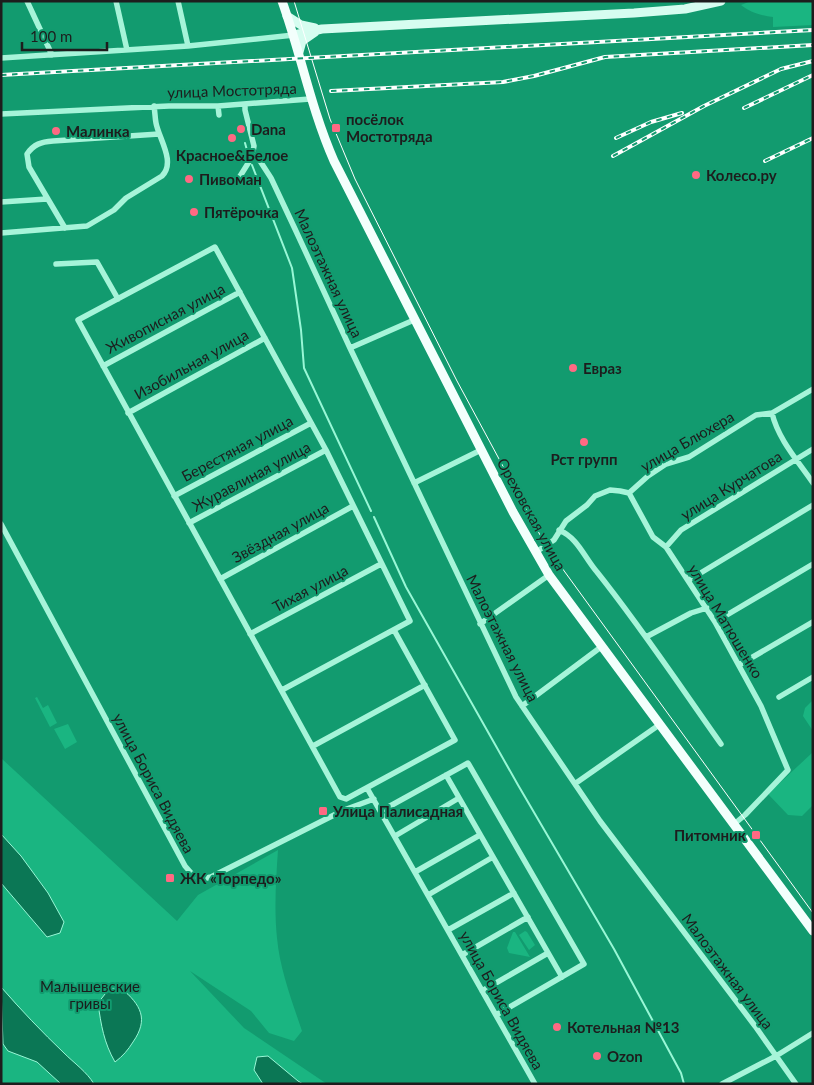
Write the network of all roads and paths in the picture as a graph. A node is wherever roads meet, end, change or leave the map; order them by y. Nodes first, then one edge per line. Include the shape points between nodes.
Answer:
1 (27, 1) edge
2 (116, 1) edge
3 (178, 1) edge
4 (282, 1) edge
5 (721, 1) edge
6 (287, 16) junction
7 (322, 29) junction
8 (294, 35) junction
9 (188, 46) junction
10 (127, 50) junction
11 (299, 52) junction
12 (52, 55) junction
13 (1, 58) edge
14 (310, 99) junction
15 (245, 104) junction
16 (154, 106) junction
17 (218, 106) junction
18 (1, 114) edge
19 (219, 115) dead end
20 (159, 134) junction
21 (260, 161) dead end
22 (237, 182) dead end
23 (47, 199) junction
24 (1, 202) edge
25 (65, 228) junction
26 (1, 233) edge
27 (56, 264) dead end
28 (240, 292) junction
29 (118, 299) junction
30 (414, 320) junction
31 (265, 338) junction
32 (350, 348) junction
33 (103, 366) junction
34 (813, 389) edge
35 (128, 413) junction
36 (772, 413) junction
37 (311, 423) junction
38 (813, 449) edge
39 (326, 450) junction
40 (481, 450) junction
41 (796, 460) junction
42 (414, 483) junction
43 (813, 483) edge
44 (629, 493) junction
45 (174, 496) junction
46 (813, 505) edge
47 (353, 506) junction
48 (189, 523) junction
49 (1, 524) edge
50 (559, 530) junction
51 (666, 547) junction
52 (536, 552) junction
53 (381, 564) junction
54 (813, 564) edge
55 (549, 575) junction
56 (220, 579) junction
57 (689, 580) junction
58 (707, 608) junction
59 (715, 622) junction
60 (813, 622) edge
61 (480, 624) junction
62 (394, 630) junction
63 (250, 634) junction
64 (646, 637) junction
65 (601, 646) junction
66 (739, 665) junction
67 (813, 677) edge
68 (425, 686) junction
69 (282, 690) junction
70 (779, 696) dead end
71 (522, 706) junction
72 (659, 725) junction
73 (721, 744) dead end
74 (312, 746) junction
75 (446, 775) junction
76 (576, 783) junction
77 (367, 788) junction
78 (459, 798) junction
79 (374, 799) junction
80 (381, 811) junction
81 (733, 825) junction
82 (480, 835) junction
83 (395, 836) junction
84 (493, 858) junction
85 (415, 872) junction
86 (514, 893) junction
87 (428, 895) junction
88 (528, 917) junction
89 (448, 930) junction
90 (813, 932) edge
91 (548, 953) junction
92 (462, 955) junction
93 (562, 977) junction
94 (482, 991) junction
95 (496, 1015) junction
96 (813, 1033) edge
97 (776, 1056) junction
98 (535, 1084) edge
99 (722, 1084) edge
100 (796, 1084) edge

1 - 12 street
2 - 10 street
3 - 9 street
4 - 6 main road, Ореховская улица
5 - 7 main road via 685,9 634,13
6 - 7 main road via 301,25
6 - 8 main road, Ореховская улица
7 - 8 main road
7 - 11 main road via 305,38
8 - 9 street
8 - 11 main road, Ореховская улица
9 - 10 street
10 - 12 street
11 - 14 main road, Ореховская улица
12 - 13 street
14 - 15 street, улица Мостотряда
14 - 30 main road, Ореховская улица via 334,161
15 - 17 street, улица Мостотряда
15 - 22 street via 254,152
16 - 17 street, улица Мостотряда
16 - 18 street, улица Мостотряда
16 - 20 street, улица Мостотряда
17 - 19 street
20 - 23 street via 39,142 27,154 27,161
20 - 25 street, улица Мостотряда via 167,171 93,223 81,228
21 - 32 street, Малоэтажная улица via 271,178
23 - 24 street
23 - 25 street
25 - 26 street, улица Мостотряда
27 - 29 street via 96,262
28 - 29 street via 215,247
28 - 31 street
28 - 33 street, Живописная улица
29 - 33 street via 78,320
30 - 32 street
30 - 40 main road, Ореховская улица
31 - 35 street, Изобильная улица
31 - 37 street
32 - 42 street, Малоэтажная улица
33 - 35 street
34 - 36 street, улица Блюхера
35 - 45 street
36 - 41 street
36 - 44 street, улица Блюхера via 756,415 689,457 666,464
37 - 39 street
37 - 45 street, Берестяная улица
38 - 41 street, улица Курчатова
39 - 47 street
39 - 48 street, Журавлиная улица
40 - 42 street
40 - 52 main road, Ореховская улица
41 - 43 street
41 - 51 street, улица Курчатова via 681,530
42 - 61 street, Малоэтажная улица
44 - 50 street via 610,490 600,493
44 - 51 street, улица Матюшенко via 653,537
45 - 48 street
46 - 57 street
47 - 53 street
47 - 56 street, Звёздная улица
48 - 56 street
49 - 79 street, улица Бориса Видяева via 185,866 196,878 211,877 344,810
50 - 52 street via 554,540
50 - 64 street via 574,540
51 - 57 street, улица Матюшенко
52 - 55 main road, Ореховская улица
53 - 62 street via 410,621
53 - 63 street, Тихая улица
54 - 59 street
55 - 61 street
55 - 65 main road, Ореховская улица
56 - 63 street
57 - 58 street, улица Матюшенко
58 - 59 street, улица Матюшенко
58 - 64 street
59 - 66 street, улица Матюшенко
60 - 66 street
61 - 71 street, Малоэтажная улица
62 - 68 street
62 - 69 street
63 - 69 street
64 - 73 street
65 - 71 street
65 - 72 main road, Ореховская улица
66 - 81 street, улица Матюшенко via 768,720 788,770
67 - 70 street
68 - 74 street
68 - 77 street via 455,740
69 - 74 street
71 - 76 street, Малоэтажная улица
72 - 76 street
72 - 81 main road, Ореховская улица
74 - 77 street via 343,799
75 - 78 street
75 - 80 street
75 - 93 street via 468,763 565,930 584,964
76 - 97 street, Малоэтажная улица via 600,822
77 - 79 street, улица Бориса Видяева
78 - 82 street
78 - 83 street
79 - 80 street, улица Бориса Видяева
80 - 83 street, улица Бориса Видяева
81 - 90 main road, Ореховская улица
82 - 84 street
82 - 85 street
83 - 85 street, улица Бориса Видяева
84 - 86 street
84 - 87 street
85 - 87 street, улица Бориса Видяева
86 - 88 street
86 - 89 street
87 - 89 street, улица Бориса Видяева
88 - 91 street
88 - 92 street
89 - 92 street, улица Бориса Видяева
91 - 93 street
91 - 94 street
92 - 94 street, улица Бориса Видяева
93 - 95 street
94 - 95 street, улица Бориса Видяева
95 - 98 street, улица Бориса Видяева
96 - 97 street
97 - 99 street
97 - 100 street, Малоэтажная улица

